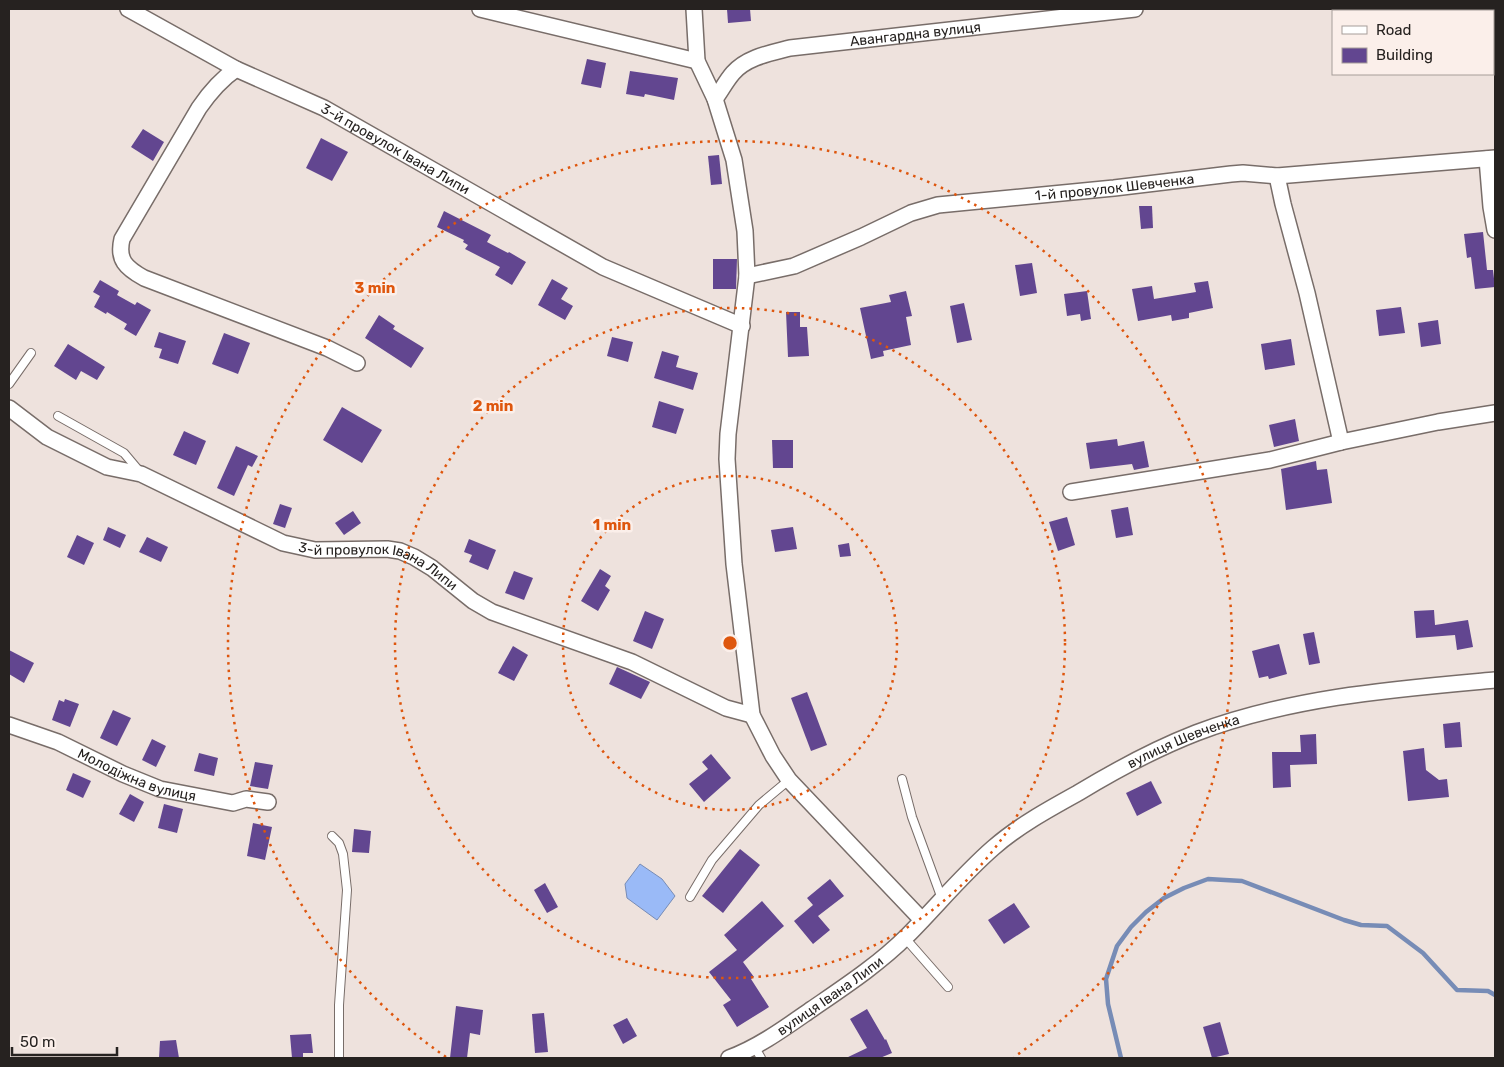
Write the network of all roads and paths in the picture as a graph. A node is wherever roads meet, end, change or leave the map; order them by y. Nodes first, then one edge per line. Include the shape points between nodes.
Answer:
1 (128, 9) edge
2 (480, 9) edge
3 (694, 9) edge
4 (1135, 9) edge
5 (697, 60) junction
6 (236, 69) junction
7 (715, 99) junction
8 (1491, 158) edge
9 (1277, 176) junction
10 (1495, 230) edge
11 (747, 276) junction
12 (742, 326) junction
13 (31, 353) dead end
14 (357, 363) dead end
15 (9, 384) edge
16 (9, 408) edge
17 (1495, 414) edge
18 (58, 416) dead end
19 (1341, 442) junction
20 (141, 474) junction
21 (1071, 492) dead end
22 (1495, 680) edge
23 (752, 715) junction
24 (9, 725) edge
25 (902, 779) dead end
26 (788, 780) junction
27 (268, 802) dead end
28 (332, 836) dead end
29 (690, 898) dead end
30 (942, 899) junction
31 (922, 920) junction
32 (905, 938) junction
33 (948, 987) dead end
34 (758, 1052) edge
35 (339, 1058) edge
36 (729, 1058) edge

1 - 6 street, 3-й провулок Івана Липи
2 - 5 street
3 - 5 street
4 - 7 street, Авангардна вулиця via 790,48 744,64 733,73
5 - 7 street
6 - 12 street, 3-й провулок Івана Липи via 324,108 603,266
6 - 14 street via 216,84 199,108 122,239 121,258 126,266 144,278
7 - 11 street via 740,191
8 - 9 street, 1-й провулок Шевченка
8 - 10 street via 1491,206
9 - 11 street, 1-й провулок Шевченка via 1231,174 938,205 911,213 794,266
9 - 19 street
11 - 12 street
12 - 23 street via 727,459 734,564
13 - 15 lane
16 - 20 street, 3-й провулок Івана Липи via 48,437 107,467
17 - 19 street
18 - 20 lane via 124,454
19 - 21 street via 1270,460
20 - 23 street, 3-й провулок Івана Липи via 283,543 315,550 400,551 432,568 492,612 632,662 726,708
22 - 30 street, вулиця Шевченка via 1312,702 1198,732 1148,754 1040,815 995,847
23 - 26 street
24 - 27 street, Молодіжна вулиця via 58,742 160,789 233,803 246,799
25 - 30 lane via 912,817
26 - 29 lane via 759,805 712,860
26 - 31 street
28 - 35 lane via 343,854 347,890 339,1005
30 - 31 street, вулиця Шевченка
31 - 32 street, вулиця Івана Липи
32 - 33 lane
32 - 34 street, вулиця Івана Липи
34 - 36 street, вулиця Івана Липи

